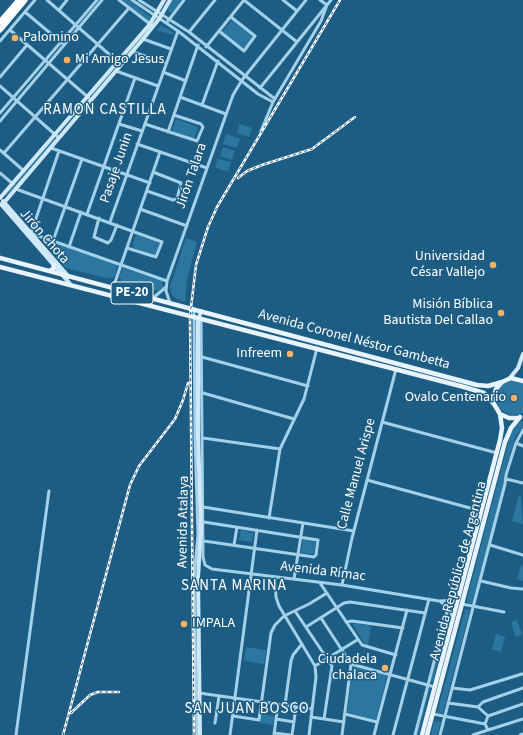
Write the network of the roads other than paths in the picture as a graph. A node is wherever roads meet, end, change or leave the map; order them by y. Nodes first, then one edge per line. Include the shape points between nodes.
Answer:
1 (19, 0) edge
2 (25, 0) edge
3 (35, 0) edge
4 (47, 0) edge
5 (67, 0) edge
6 (97, 0) edge
7 (102, 0) edge
8 (119, 0) edge
9 (132, 0) edge
10 (139, 0) edge
11 (164, 0) edge
12 (170, 0) edge
13 (184, 0) edge
14 (215, 0) edge
15 (244, 0) edge
16 (283, 0) edge
17 (306, 0) edge
18 (320, 0) edge
19 (331, 0) edge
20 (326, 5) junction
21 (129, 8) junction
22 (59, 10) junction
23 (297, 11) junction
24 (25, 12) junction
25 (158, 16) junction
26 (231, 17) junction
27 (168, 20) junction
28 (0, 22) edge
29 (150, 24) junction
30 (166, 24) junction
31 (78, 26) junction
32 (0, 30) edge
33 (10, 30) junction
34 (282, 30) junction
35 (178, 31) junction
36 (219, 31) junction
37 (189, 32) junction
38 (143, 39) junction
39 (0, 41) edge
40 (61, 42) junction
41 (297, 42) junction
42 (98, 44) junction
43 (27, 45) junction
44 (64, 45) junction
45 (198, 46) junction
46 (207, 46) junction
47 (171, 49) junction
48 (204, 50) junction
49 (133, 52) junction
50 (45, 61) junction
51 (218, 61) junction
52 (118, 62) junction
53 (166, 63) junction
54 (48, 64) junction
55 (116, 72) junction
56 (163, 72) junction
57 (246, 76) junction
58 (0, 77) edge
59 (135, 78) junction
60 (67, 80) junction
61 (242, 80) junction
62 (186, 81) junction
63 (0, 86) edge
64 (158, 86) junction
65 (260, 88) junction
66 (14, 98) junction
67 (180, 98) junction
68 (89, 99) junction
69 (17, 101) junction
70 (274, 101) junction
71 (202, 106) junction
72 (0, 113) edge
73 (226, 114) junction
74 (174, 115) junction
75 (35, 117) junction
76 (0, 121) edge
77 (119, 124) junction
78 (144, 124) junction
79 (142, 131) junction
80 (261, 131) dead end
81 (168, 132) junction
82 (57, 136) junction
83 (137, 144) junction
84 (51, 148) junction
85 (0, 150) edge
86 (60, 151) junction
87 (160, 152) junction
88 (4, 153) junction
89 (82, 159) junction
90 (104, 167) junction
91 (207, 168) junction
92 (24, 171) junction
93 (153, 172) junction
94 (0, 173) edge
95 (126, 175) junction
96 (150, 183) junction
97 (13, 184) junction
98 (16, 189) junction
99 (147, 191) junction
100 (0, 198) edge
101 (43, 199) junction
102 (2, 204) edge
103 (65, 206) junction
104 (140, 209) junction
105 (81, 212) junction
106 (87, 214) junction
107 (99, 218) junction
108 (110, 222) junction
109 (117, 224) junction
110 (187, 226) junction
111 (133, 230) junction
112 (31, 235) junction
113 (53, 241) junction
114 (69, 247) junction
115 (127, 248) junction
116 (0, 258) edge
117 (54, 265) junction
118 (121, 265) junction
119 (0, 267) edge
120 (49, 271) junction
121 (62, 275) junction
122 (69, 277) junction
123 (167, 282) junction
124 (71, 286) junction
125 (166, 287) junction
126 (113, 288) junction
127 (153, 298) junction
128 (170, 303) junction
129 (194, 309) junction
130 (201, 311) junction
131 (198, 318) junction
132 (317, 348) junction
133 (523, 354) edge
134 (202, 357) junction
135 (396, 369) junction
136 (508, 379) junction
137 (523, 381) edge
138 (502, 382) junction
139 (308, 386) junction
140 (203, 393) junction
141 (494, 404) junction
142 (500, 414) junction
143 (522, 417) edge
144 (294, 419) junction
145 (382, 422) junction
146 (523, 430) edge
147 (522, 435) edge
148 (203, 438) junction
149 (516, 443) junction
150 (523, 446) edge
151 (280, 449) junction
152 (497, 453) junction
153 (506, 479) junction
154 (367, 480) junction
155 (523, 482) edge
156 (50, 491) dead end
157 (204, 507) junction
158 (481, 511) junction
159 (269, 518) junction
160 (204, 522) junction
161 (303, 523) junction
162 (237, 527) junction
163 (257, 530) junction
164 (354, 531) junction
165 (301, 536) junction
166 (204, 541) junction
167 (234, 545) junction
168 (490, 545) junction
169 (255, 548) junction
170 (298, 554) junction
171 (523, 555) edge
172 (205, 565) joint
173 (252, 574) junction
174 (275, 577) junction
175 (294, 579) junction
176 (480, 581) junction
177 (320, 582) junction
178 (342, 585) junction
179 (523, 589) edge
180 (327, 593) junction
181 (429, 599) junction
182 (458, 600) junction
183 (439, 601) junction
184 (462, 604) junction
185 (474, 607) junction
186 (336, 608) junction
187 (448, 608) junction
188 (407, 610) junction
189 (295, 611) junction
190 (504, 612) dead end
191 (426, 613) junction
192 (284, 616) junction
193 (321, 618) junction
194 (452, 618) junction
195 (346, 622) junction
196 (306, 627) junction
197 (403, 628) junction
198 (357, 640) junction
199 (302, 644) junction
200 (342, 648) junction
201 (396, 655) junction
202 (327, 659) junction
203 (351, 664) junction
204 (315, 666) junction
205 (390, 674) junction
206 (522, 674) dead end
207 (408, 679) junction
208 (428, 685) junction
209 (435, 687) junction
210 (452, 688) junction
211 (523, 688) edge
212 (199, 693) junction
213 (219, 696) junction
214 (235, 698) junction
215 (261, 702) junction
216 (448, 703) junction
217 (278, 704) junction
218 (523, 704) edge
219 (285, 705) junction
220 (296, 707) junction
221 (478, 707) junction
222 (312, 709) junction
223 (345, 714) junction
224 (433, 714) junction
225 (233, 716) junction
226 (488, 716) junction
227 (311, 717) junction
228 (444, 718) junction
229 (276, 719) junction
230 (324, 719) junction
231 (523, 719) edge
232 (215, 722) dead end
233 (294, 722) junction
234 (344, 722) junction
235 (377, 722) junction
236 (485, 724) junction
237 (488, 730) junction
238 (274, 734) edge
239 (342, 734) edge
240 (16, 735) edge
241 (197, 735) edge
242 (200, 735) edge
243 (230, 735) edge
244 (291, 735) edge
245 (309, 735) edge
246 (313, 735) edge
247 (347, 735) edge
248 (374, 735) edge
249 (392, 735) edge
250 (414, 735) edge
251 (422, 735) edge
252 (427, 735) edge
253 (441, 735) edge
254 (473, 735) edge

1 - 28 highway
2 - 32 highway
3 - 24 street
4 - 22 street
5 - 22 street
6 - 31 street
7 - 31 street
8 - 21 street
9 - 25 street
10 - 25 street
11 - 25 street
12 - 25 street
13 - 27 street
14 - 37 street
15 - 26 street
15 - 34 street
16 - 23 street
17 - 23 street, Jirón Talara
18 - 20 street
19 - 20 street
20 - 41 street
20 - 70 street via 322,21
21 - 29 street
21 - 42 street
22 - 31 street
23 - 34 street, Jirón Talara
24 - 33 street
24 - 40 street
25 - 27 street
25 - 29 street
25 - 30 street
25 - 38 street
26 - 36 street
26 - 36 street via 255,36 244,51
27 - 30 street
27 - 37 street
29 - 52 street
30 - 35 street
31 - 40 street
31 - 42 street
31 - 44 street
33 - 39 street
33 - 43 street
34 - 41 street
34 - 57 street, Jirón Talara
35 - 45 street
35 - 47 street, Pasaje Junin
36 - 46 street
37 - 46 street
38 - 47 street
38 - 49 street
40 - 44 street
40 - 50 street
41 - 65 street
42 - 52 street
42 - 60 street
43 - 50 street
43 - 58 street
44 - 54 street
45 - 48 street
45 - 62 street
46 - 48 street
46 - 57 street
47 - 53 street, Pasaje Junin
48 - 51 street
49 - 53 street
49 - 55 street
50 - 54 street
50 - 66 street
51 - 61 street
51 - 71 street
52 - 68 street
53 - 56 street, Pasaje Junin
54 - 60 street
54 - 69 street
55 - 59 street
55 - 68 street
56 - 62 street
56 - 64 street, Pasaje Junin
57 - 61 street, Jirón Talara
57 - 65 street
59 - 64 street
59 - 77 street
60 - 68 street
60 - 75 street
61 - 70 street via 258,94
61 - 73 street, Jirón Talara via 235,90
62 - 67 street
63 - 66 street
64 - 78 street, Pasaje Junin
65 - 70 street
66 - 69 street
66 - 72 street
67 - 71 street
67 - 74 street
68 - 82 street
69 - 75 street
69 - 76 street
70 - 80 street
71 - 73 street
73 - 91 street, Jirón Talara
74 - 81 street
74 - 81 street via 201,124 203,127 198,140 195,141
75 - 82 street
75 - 88 street
77 - 79 street
77 - 90 street
78 - 79 street, Pasaje Junin
78 - 81 street
79 - 83 street, Pasaje Junin
82 - 84 street
82 - 92 street
83 - 87 street
83 - 95 street, Pasaje Junin
84 - 86 street
84 - 98 street
85 - 88 street
86 - 89 street
86 - 101 street
87 - 91 street
87 - 93 street
88 - 92 street
89 - 90 street
89 - 103 street
90 - 95 street
90 - 106 street
91 - 110 street, Jirón Talara
92 - 97 street
93 - 96 street
93 - 99 street via 181,183 177,199
94 - 97 street
95 - 96 street
95 - 108 street, Pasaje Junin
96 - 99 street
97 - 100 street
98 - 101 street
98 - 102 street
99 - 104 street
100 - 102 street, Jirón Chota
101 - 103 street
101 - 112 street
102 - 112 street, Jirón Chota
103 - 105 street
103 - 113 street
104 - 110 street
104 - 111 street
105 - 106 street
105 - 114 street
106 - 107 street
107 - 108 street
107 - 109 street via 94,237 108,243 112,240
108 - 109 street
109 - 111 street
110 - 123 street, Jirón Talara
111 - 115 street
111 - 115 street via 161,240 162,243 157,256 154,257
112 - 113 street
112 - 117 street, Jirón Chota
112 - 122 street, Jirón Chota
113 - 114 street
114 - 118 street
115 - 118 street
116 - 120 main road, PE-20
117 - 120 main road via 53,270
117 - 121 street, Jirón Chota
118 - 123 street
118 - 126 street
119 - 124 main road, PE-20
120 - 121 main road, PE-20
121 - 122 main road, PE-20
121 - 124 street, Jirón Chota
122 - 126 main road, PE-20
123 - 125 street, Jirón Talara
124 - 131 main road, PE-20
125 - 127 street
125 - 128 street, Jirón Talara
126 - 127 main road, PE-20
127 - 128 main road, PE-20
128 - 129 main road, PE-20
129 - 130 main road, PE-20
129 - 131 street, Avenida Atalaya
130 - 131 street, Avenida Atalaya
130 - 138 main road, Avenida Coronel Néstor Gambetta via 477,385
131 - 132 main road, Avenida Coronel Néstor Gambetta
131 - 134 street, Avenida Atalaya
131 - 212 street, Avenida Atalaya via 201,528 198,578
131 - 241 street, Avenida Atalaya via 194,437 198,535 194,578
132 - 135 main road, Avenida Coronel Néstor Gambetta
132 - 139 street
133 - 136 street via 518,368
134 - 139 street
134 - 140 street, Avenida Atalaya
135 - 141 main road, Avenida Coronel Néstor Gambetta via 481,392
135 - 145 street, Calle Manuel Arispe
136 - 137 main road via 516,378
136 - 138 main road, Avenida Coronel Néstor Gambetta
138 - 141 main road via 494,393
139 - 144 street
140 - 144 street
140 - 148 street, Avenida Atalaya
141 - 142 main road, Avenida Coronel Néstor Gambetta
142 - 143 main road via 512,418
142 - 152 main road, Avenida República de Argentina via 502,434
143 - 184 main road, Avenida República de Argentina via 506,436
144 - 151 street
145 - 152 street
145 - 154 street, Calle Manuel Arispe
146 - 147 street
147 - 149 street
148 - 151 street
148 - 157 street, Avenida Atalaya
149 - 150 street
149 - 153 street
151 - 159 street
152 - 158 main road, Avenida República de Argentina
153 - 155 street
153 - 168 street
154 - 158 street
154 - 164 street, Calle Manuel Arispe
156 - 240 street
157 - 159 street
157 - 160 street, Avenida Atalaya
158 - 182 main road, Avenida República de Argentina
159 - 161 street
160 - 162 street
160 - 166 street, Avenida Atalaya
161 - 164 street
161 - 165 street
162 - 163 street
162 - 167 street
163 - 165 street
163 - 169 street
164 - 178 street, Calle Manuel Arispe
165 - 170 street
165 - 170 street via 318,540 316,555 314,557
166 - 167 street
166 - 172 street, Avenida Atalaya
167 - 169 street
168 - 171 street
168 - 176 street
169 - 170 street
169 - 173 street
170 - 175 street
172 - 173 street, Avenida Rímac via 212,569
173 - 174 street, Avenida Rímac
173 - 214 street
174 - 175 street, Avenida Rímac
174 - 192 street via 276,597
175 - 177 street, Avenida Rímac
176 - 179 street
176 - 185 street
177 - 178 street, Avenida Rímac
177 - 180 street
178 - 181 street, Avenida Rímac
180 - 186 street
180 - 189 street
181 - 183 street, Avenida Rímac
181 - 191 street
182 - 183 street, Avenida Rímac
182 - 194 main road, Avenida República de Argentina
183 - 187 street, Avenida Rímac
184 - 185 street
184 - 224 main road, Avenida República de Argentina
185 - 190 street
185 - 210 street
186 - 188 street via 344,602 350,602
186 - 193 street
186 - 195 street
187 - 194 street
187 - 208 street
188 - 191 street
188 - 197 street
189 - 192 street
189 - 196 street
191 - 207 street
192 - 199 street
192 - 215 street via 271,633
193 - 196 street
193 - 200 street
194 - 209 main road, Avenida República de Argentina
195 - 197 street
195 - 198 street
196 - 202 street
197 - 201 street
198 - 200 street
198 - 201 street via 364,647
199 - 204 street
199 - 219 street via 291,661
200 - 202 street
200 - 203 street
201 - 205 street
202 - 204 street
202 - 230 street via 332,666
203 - 205 street
203 - 223 street
204 - 222 street
205 - 207 street
205 - 235 street
206 - 210 street via 479,689
207 - 208 street
207 - 249 street
208 - 209 street
208 - 250 street
209 - 251 main road, Avenida República de Argentina
210 - 216 street
211 - 221 street via 483,702
212 - 213 street
212 - 242 street, Avenida Atalaya
213 - 214 street
213 - 232 street
214 - 215 street
214 - 225 street
215 - 217 street
215 - 225 street via 259,720
216 - 221 street
216 - 228 street
217 - 219 street
217 - 229 street
218 - 226 street
219 - 220 street
220 - 222 street
220 - 233 street
221 - 226 street
222 - 227 street
223 - 234 street
223 - 235 street
224 - 228 street
224 - 252 main road, Avenida República de Argentina
225 - 243 street
226 - 236 street
227 - 230 street
227 - 245 street
228 - 236 street
228 - 253 street
229 - 233 street
229 - 238 street
230 - 234 street
231 - 237 street
233 - 244 street
234 - 239 street
235 - 248 street
236 - 237 street
237 - 254 street
238 - 244 street
239 - 247 street
245 - 246 street

